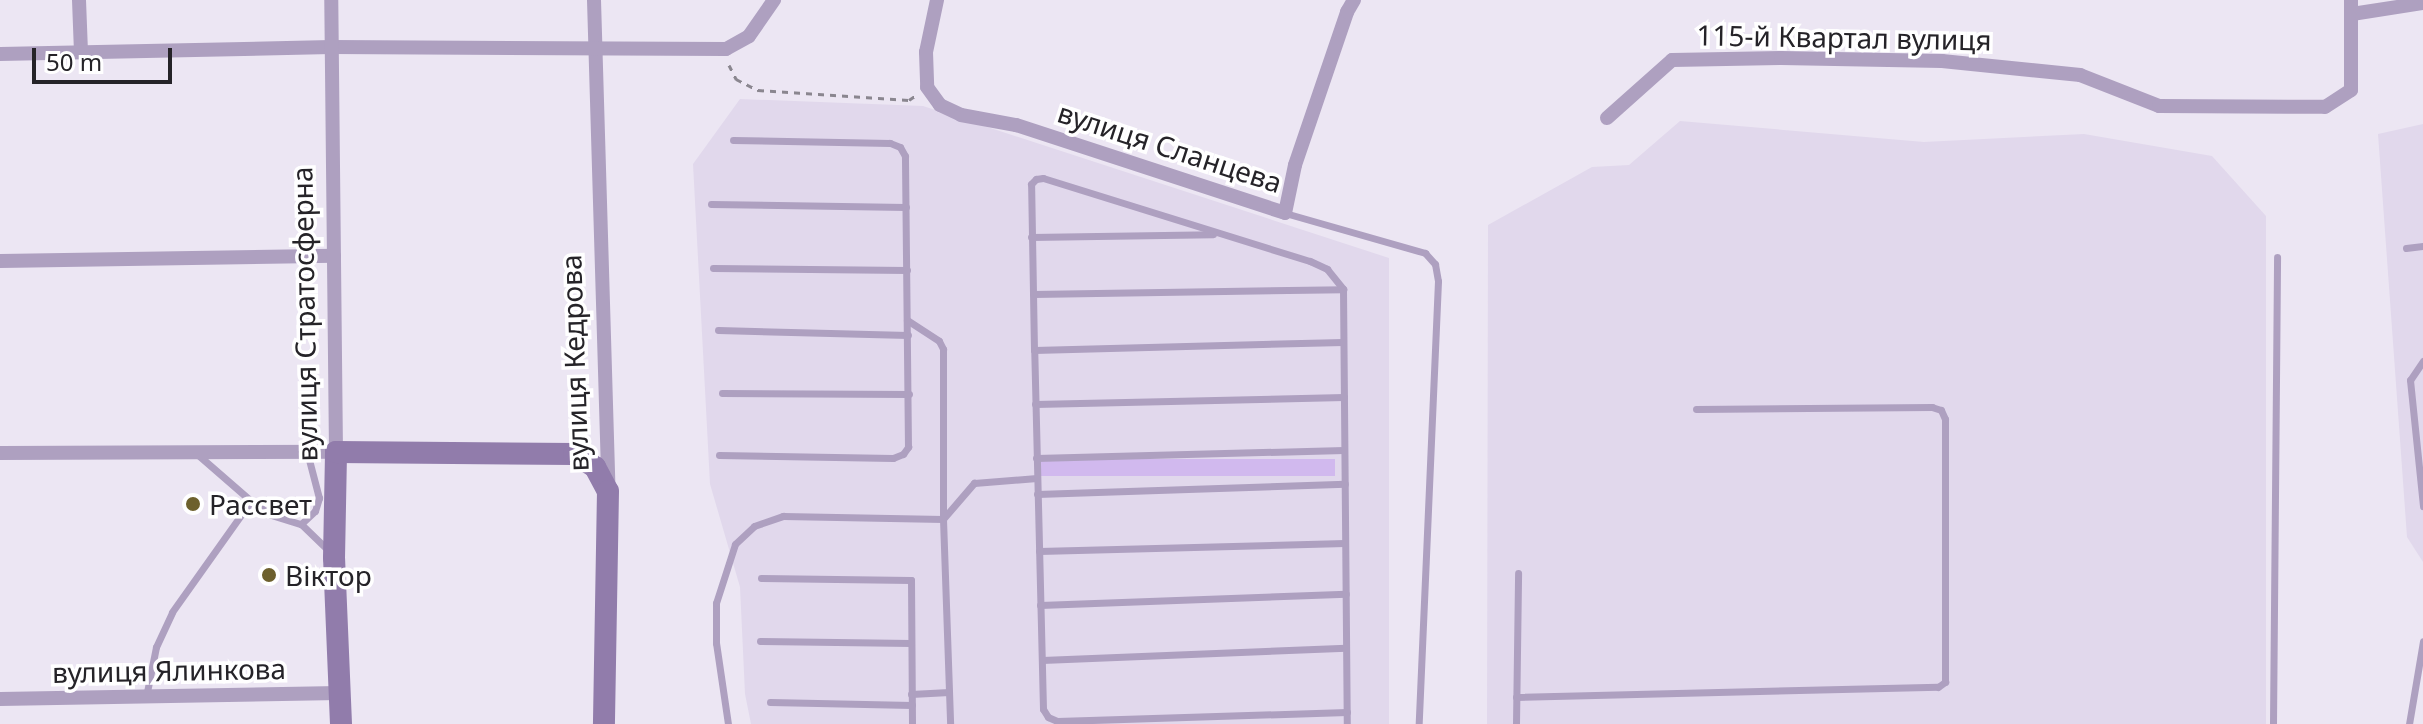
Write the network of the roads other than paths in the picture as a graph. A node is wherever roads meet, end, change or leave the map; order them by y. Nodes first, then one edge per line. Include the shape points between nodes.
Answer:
1 (79, 0) edge
2 (331, 0) edge
3 (594, 0) edge
4 (774, 0) edge
5 (937, 0) edge
6 (1354, 0) edge
7 (2423, 3) edge
8 (2352, 7) edge
9 (331, 47) junction
10 (594, 49) junction
11 (81, 52) junction
12 (0, 54) edge
13 (1607, 118) dead end
14 (733, 140) dead end
15 (711, 204) dead end
16 (906, 207) junction
17 (1285, 213) junction
18 (1219, 234) junction
19 (1031, 237) junction
20 (2423, 246) edge
21 (2406, 248) dead end
22 (334, 256) junction
23 (2277, 257) dead end
24 (0, 261) edge
25 (713, 268) dead end
26 (907, 270) junction
27 (1343, 289) junction
28 (1033, 294) junction
29 (907, 320) junction
30 (718, 330) dead end
31 (908, 335) junction
32 (1343, 342) junction
33 (1034, 350) junction
34 (2423, 361) edge
35 (722, 393) dead end
36 (909, 394) junction
37 (1344, 397) junction
38 (1035, 404) junction
39 (1696, 409) dead end
40 (1344, 450) junction
41 (307, 452) junction
42 (336, 452) junction
43 (0, 453) edge
44 (195, 453) junction
45 (719, 455) dead end
46 (1036, 458) junction
47 (1037, 478) junction
48 (1345, 484) junction
49 (608, 491) junction
50 (1037, 494) junction
51 (251, 501) junction
52 (2423, 506) edge
53 (943, 519) junction
54 (301, 524) junction
55 (1345, 543) junction
56 (1039, 551) junction
57 (334, 558) junction
58 (1518, 573) dead end
59 (761, 578) dead end
60 (1346, 594) junction
61 (1040, 605) junction
62 (760, 641) dead end
63 (2423, 641) edge
64 (911, 643) junction
65 (1346, 648) junction
66 (1042, 660) junction
67 (949, 692) junction
68 (339, 693) junction
69 (911, 694) junction
70 (146, 697) junction
71 (1516, 697) junction
72 (0, 699) edge
73 (770, 702) dead end
74 (912, 705) junction
75 (1347, 712) junction
76 (341, 724) edge
77 (604, 724) edge
78 (728, 724) edge
79 (912, 724) edge
80 (950, 724) edge
81 (1347, 724) edge
82 (1419, 724) edge
83 (1516, 724) edge
84 (2273, 724) edge
85 (2409, 724) edge

1 - 11 street
2 - 9 street, вулиця Стратосферна
3 - 10 street, вулиця Кедрова
4 - 10 street via 749,36 726,49
5 - 17 street, вулиця Сланцева via 926,52 927,87 940,105
6 - 17 street, вулиця Сланцева via 1295,165
7 - 8 street, 115-й Квартал вулиця
8 - 13 street, 115-й Квартал вулиця via 2351,90 2325,107 2159,106 2080,75 1942,61 1781,58 1672,60
9 - 10 street
9 - 11 street
9 - 22 street, вулиця Стратосферна
10 - 49 street, вулиця Кедрова
11 - 12 street
14 - 16 lane via 890,143 905,156
15 - 16 lane
16 - 26 lane
17 - 82 lane via 1425,253 1435,264
18 - 19 lane
18 - 19 lane via 1043,178 1031,184
18 - 27 lane via 1310,261 1327,269
19 - 28 lane
20 - 21 lane
22 - 24 street
22 - 42 street, вулиця Стратосферна
23 - 84 lane
25 - 26 lane
26 - 29 lane
27 - 28 lane
27 - 32 lane
28 - 33 lane
29 - 31 lane
29 - 53 lane via 943,349
30 - 31 lane
31 - 36 lane
32 - 33 lane
32 - 37 lane
33 - 38 lane
34 - 52 lane via 2410,380
35 - 36 lane
36 - 45 lane via 908,447 893,458
37 - 38 lane
37 - 40 lane
38 - 46 lane
39 - 71 lane via 1941,410 1945,682 1938,687
40 - 46 lane
40 - 48 lane
41 - 42 street
41 - 44 street
41 - 54 lane via 319,498 315,511
42 - 49 street via 574,454 595,467
42 - 57 street, вулиця Стратосферна
43 - 44 street
44 - 51 lane
46 - 47 lane
47 - 50 lane
47 - 53 lane via 974,483
48 - 50 lane
48 - 55 lane
49 - 77 street, вулиця Кедрова
50 - 56 lane
51 - 54 lane via 271,515
51 - 70 lane via 172,612 156,647
53 - 67 lane
53 - 78 lane via 783,516 744,535 735,544 716,603
54 - 57 lane
55 - 56 lane
55 - 60 lane
56 - 61 lane
57 - 68 street, вулиця Стратосферна
58 - 71 lane
59 - 64 lane via 911,580
60 - 61 lane
60 - 65 lane
61 - 66 lane
62 - 64 lane
63 - 85 lane
64 - 69 lane
65 - 66 lane
65 - 75 lane
66 - 75 lane via 1043,709 1057,721
67 - 69 lane
67 - 80 lane
68 - 70 street, вулиця Ялинкова
68 - 76 street, вулиця Стратосферна
69 - 74 lane
70 - 72 street, вулиця Ялинкова
71 - 83 lane
73 - 74 lane
74 - 79 lane
75 - 81 lane

